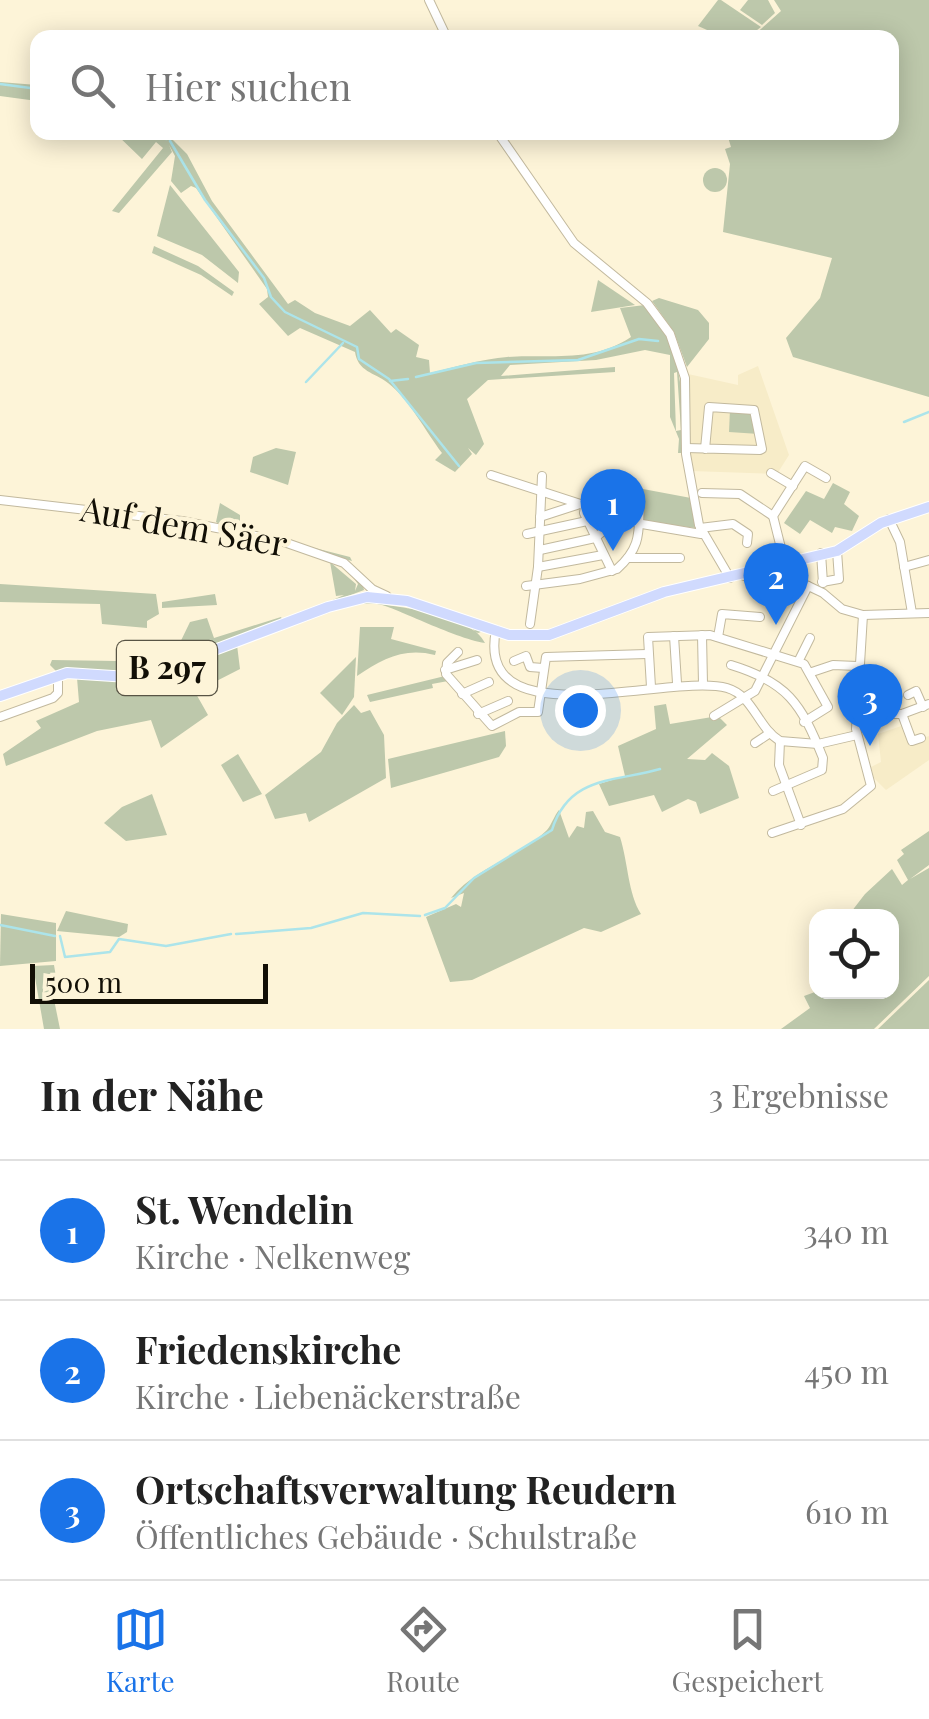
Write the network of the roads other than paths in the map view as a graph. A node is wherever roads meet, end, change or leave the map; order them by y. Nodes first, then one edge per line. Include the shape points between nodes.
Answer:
1 (429, 0) edge
2 (443, 30) edge
3 (503, 140) edge
4 (686, 448) junction
5 (705, 449) junction
6 (772, 473) dead end
7 (491, 475) dead end
8 (542, 476) dead end
9 (826, 478) dead end
10 (793, 486) junction
11 (540, 493) junction
12 (702, 493) dead end
13 (582, 495) dead end
14 (0, 500) edge
15 (640, 500) dead end
16 (581, 506) junction
17 (929, 508) edge
18 (614, 512) junction
19 (540, 516) junction
20 (773, 516) junction
21 (889, 519) junction
22 (588, 521) junction
23 (642, 524) junction
24 (701, 531) junction
25 (540, 533) junction
26 (526, 534) dead end
27 (595, 538) junction
28 (747, 543) dead end
29 (540, 550) junction
30 (836, 550) junction
31 (821, 553) junction
32 (603, 555) junction
33 (628, 558) junction
34 (680, 558) dead end
35 (929, 560) edge
36 (785, 564) junction
37 (904, 566) junction
38 (538, 567) junction
39 (612, 571) junction
40 (763, 575) junction
41 (730, 578) junction
42 (822, 582) junction
43 (531, 585) junction
44 (808, 586) junction
45 (823, 593) junction
46 (370, 594) junction
47 (912, 613) junction
48 (929, 614) edge
49 (863, 616) junction
50 (760, 617) dead end
51 (530, 624) dead end
52 (496, 630) junction
53 (702, 634) junction
54 (674, 636) junction
55 (718, 636) junction
56 (810, 638) dead end
57 (458, 652) dead end
58 (648, 654) junction
59 (775, 654) junction
60 (478, 660) dead end
61 (799, 660) junction
62 (514, 661) dead end
63 (731, 665) dead end
64 (857, 666) junction
65 (543, 668) junction
66 (445, 670) junction
67 (812, 672) junction
68 (766, 676) junction
69 (58, 682) dead end
70 (489, 682) dead end
71 (677, 683) junction
72 (703, 684) junction
73 (651, 687) junction
74 (926, 687) dead end
75 (462, 694) junction
76 (540, 694) junction
77 (0, 696) edge
78 (746, 699) junction
79 (508, 701) dead end
80 (926, 706) edge
81 (478, 714) junction
82 (856, 714) junction
83 (902, 714) junction
84 (714, 716) dead end
85 (0, 717) edge
86 (804, 722) junction
87 (770, 733) junction
88 (857, 736) junction
89 (921, 738) dead end
90 (780, 741) junction
91 (754, 743) dead end
92 (818, 744) junction
93 (784, 786) junction
94 (773, 791) dead end
95 (801, 824) junction
96 (772, 833) dead end

1 - 2 street
3 - 4 street via 574,243 662,320 678,349 685,386
4 - 5 street
4 - 24 street
5 - 5 street via 712,406 754,410 760,450
6 - 10 street
7 - 11 street
8 - 11 street
9 - 10 street via 805,466
10 - 20 street
11 - 16 street
11 - 19 street
12 - 20 street via 740,494
13 - 16 street
14 - 46 street, Auf dem Säer via 216,526 321,552 362,575
15 - 23 street
16 - 18 street
16 - 19 street
16 - 22 street
17 - 21 main road, B 297
18 - 23 street
18 - 27 street
19 - 25 street
20 - 36 street
21 - 30 main road, B 297
21 - 37 street
22 - 25 street
22 - 27 street
23 - 24 street
23 - 33 street
24 - 28 street via 731,523 747,533
24 - 41 street
25 - 26 street
25 - 29 street
27 - 29 street
27 - 32 street
29 - 38 street
30 - 31 main road, B 297
30 - 42 street via 839,579
31 - 36 main road, B 297
31 - 42 street
32 - 38 street
32 - 39 street
33 - 34 street
33 - 39 street
35 - 37 street
36 - 40 main road, B 297
37 - 47 street
38 - 43 street
39 - 43 street
40 - 41 main road, B 297
40 - 44 street
41 - 52 main road, B 297 via 649,597 550,635
42 - 45 street
43 - 51 street
44 - 45 street
44 - 59 street
45 - 49 street
46 - 52 main road, B 297
46 - 77 main road, B 297 via 152,674 67,673
47 - 48 street
47 - 49 street
49 - 64 street
50 - 55 street via 722,614
52 - 76 street via 501,672 518,688
53 - 54 street
53 - 55 street
53 - 72 street
54 - 58 street via 648,637
54 - 71 street
55 - 59 street
56 - 61 street
57 - 66 street
58 - 65 street via 549,656
58 - 73 street
59 - 61 street
59 - 68 street
60 - 66 street
61 - 67 street
62 - 65 street via 526,656 530,667
63 - 68 street
64 - 67 street
64 - 82 street
65 - 76 street
66 - 75 street
67 - 86 street via 828,707
68 - 78 street
68 - 86 street via 783,687
69 - 85 street via 53,698
70 - 75 street
71 - 72 street
71 - 73 street
72 - 78 street
73 - 76 street
74 - 80 street via 912,693
75 - 81 street
76 - 81 street via 538,712 520,712 495,726
78 - 84 street
78 - 87 street
79 - 81 street
80 - 83 street
82 - 83 street
82 - 88 street
83 - 89 street via 912,740
86 - 92 street
87 - 90 street
87 - 91 street
88 - 92 street
88 - 95 street via 870,788 844,808
90 - 92 street
90 - 93 street
92 - 93 street via 824,767
93 - 94 street
93 - 95 street
95 - 96 street

